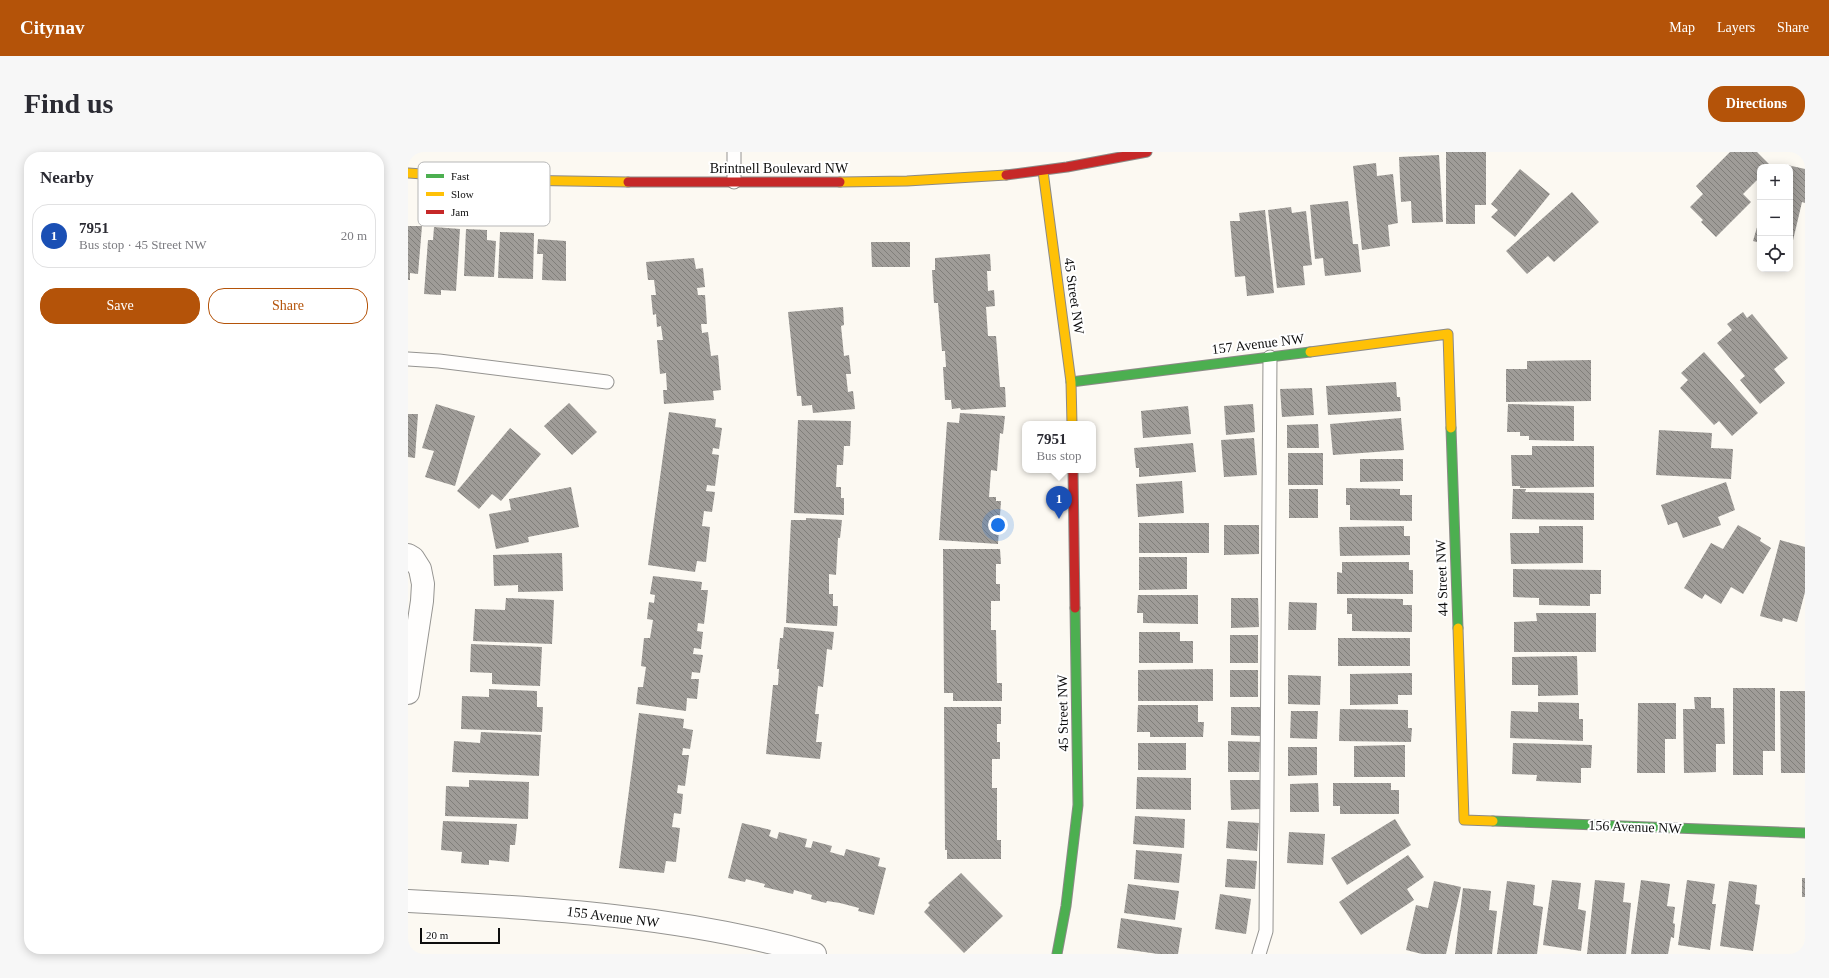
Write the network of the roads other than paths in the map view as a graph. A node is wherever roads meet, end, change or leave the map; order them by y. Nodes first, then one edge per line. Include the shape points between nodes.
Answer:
1 (734, 152) edge
2 (1147, 152) edge
3 (1043, 171) junction
4 (408, 173) edge
5 (418, 174) edge
6 (550, 180) edge
7 (734, 182) junction
8 (1448, 334) joint
9 (1270, 357) junction
10 (408, 359) edge
11 (607, 382) dead end
12 (1072, 382) junction
13 (1072, 421) edge
14 (1073, 473) edge
15 (410, 557) edge
16 (408, 693) edge
17 (1464, 820) joint
18 (1805, 833) edge
19 (408, 901) edge
20 (814, 954) edge
21 (1057, 954) edge
22 (1259, 954) edge

1 - 7 lane
2 - 3 street, Brintnell Boulevard NW
3 - 7 street, Brintnell Boulevard NW via 926,181
3 - 12 street, 45 Street NW
4 - 5 street, Brintnell Boulevard NW
6 - 7 street, Brintnell Boulevard NW
8 - 9 street, 157 Avenue NW
8 - 17 street, 44 Street NW
9 - 12 street, 157 Avenue NW
9 - 22 lane via 1266,931
10 - 11 lane
12 - 13 street, 45 Street NW
14 - 21 street, 45 Street NW via 1078,805 1068,891
15 - 16 street via 420,569 423,584
17 - 18 street, 156 Avenue NW
19 - 20 street, 155 Avenue NW via 626,917 708,930

